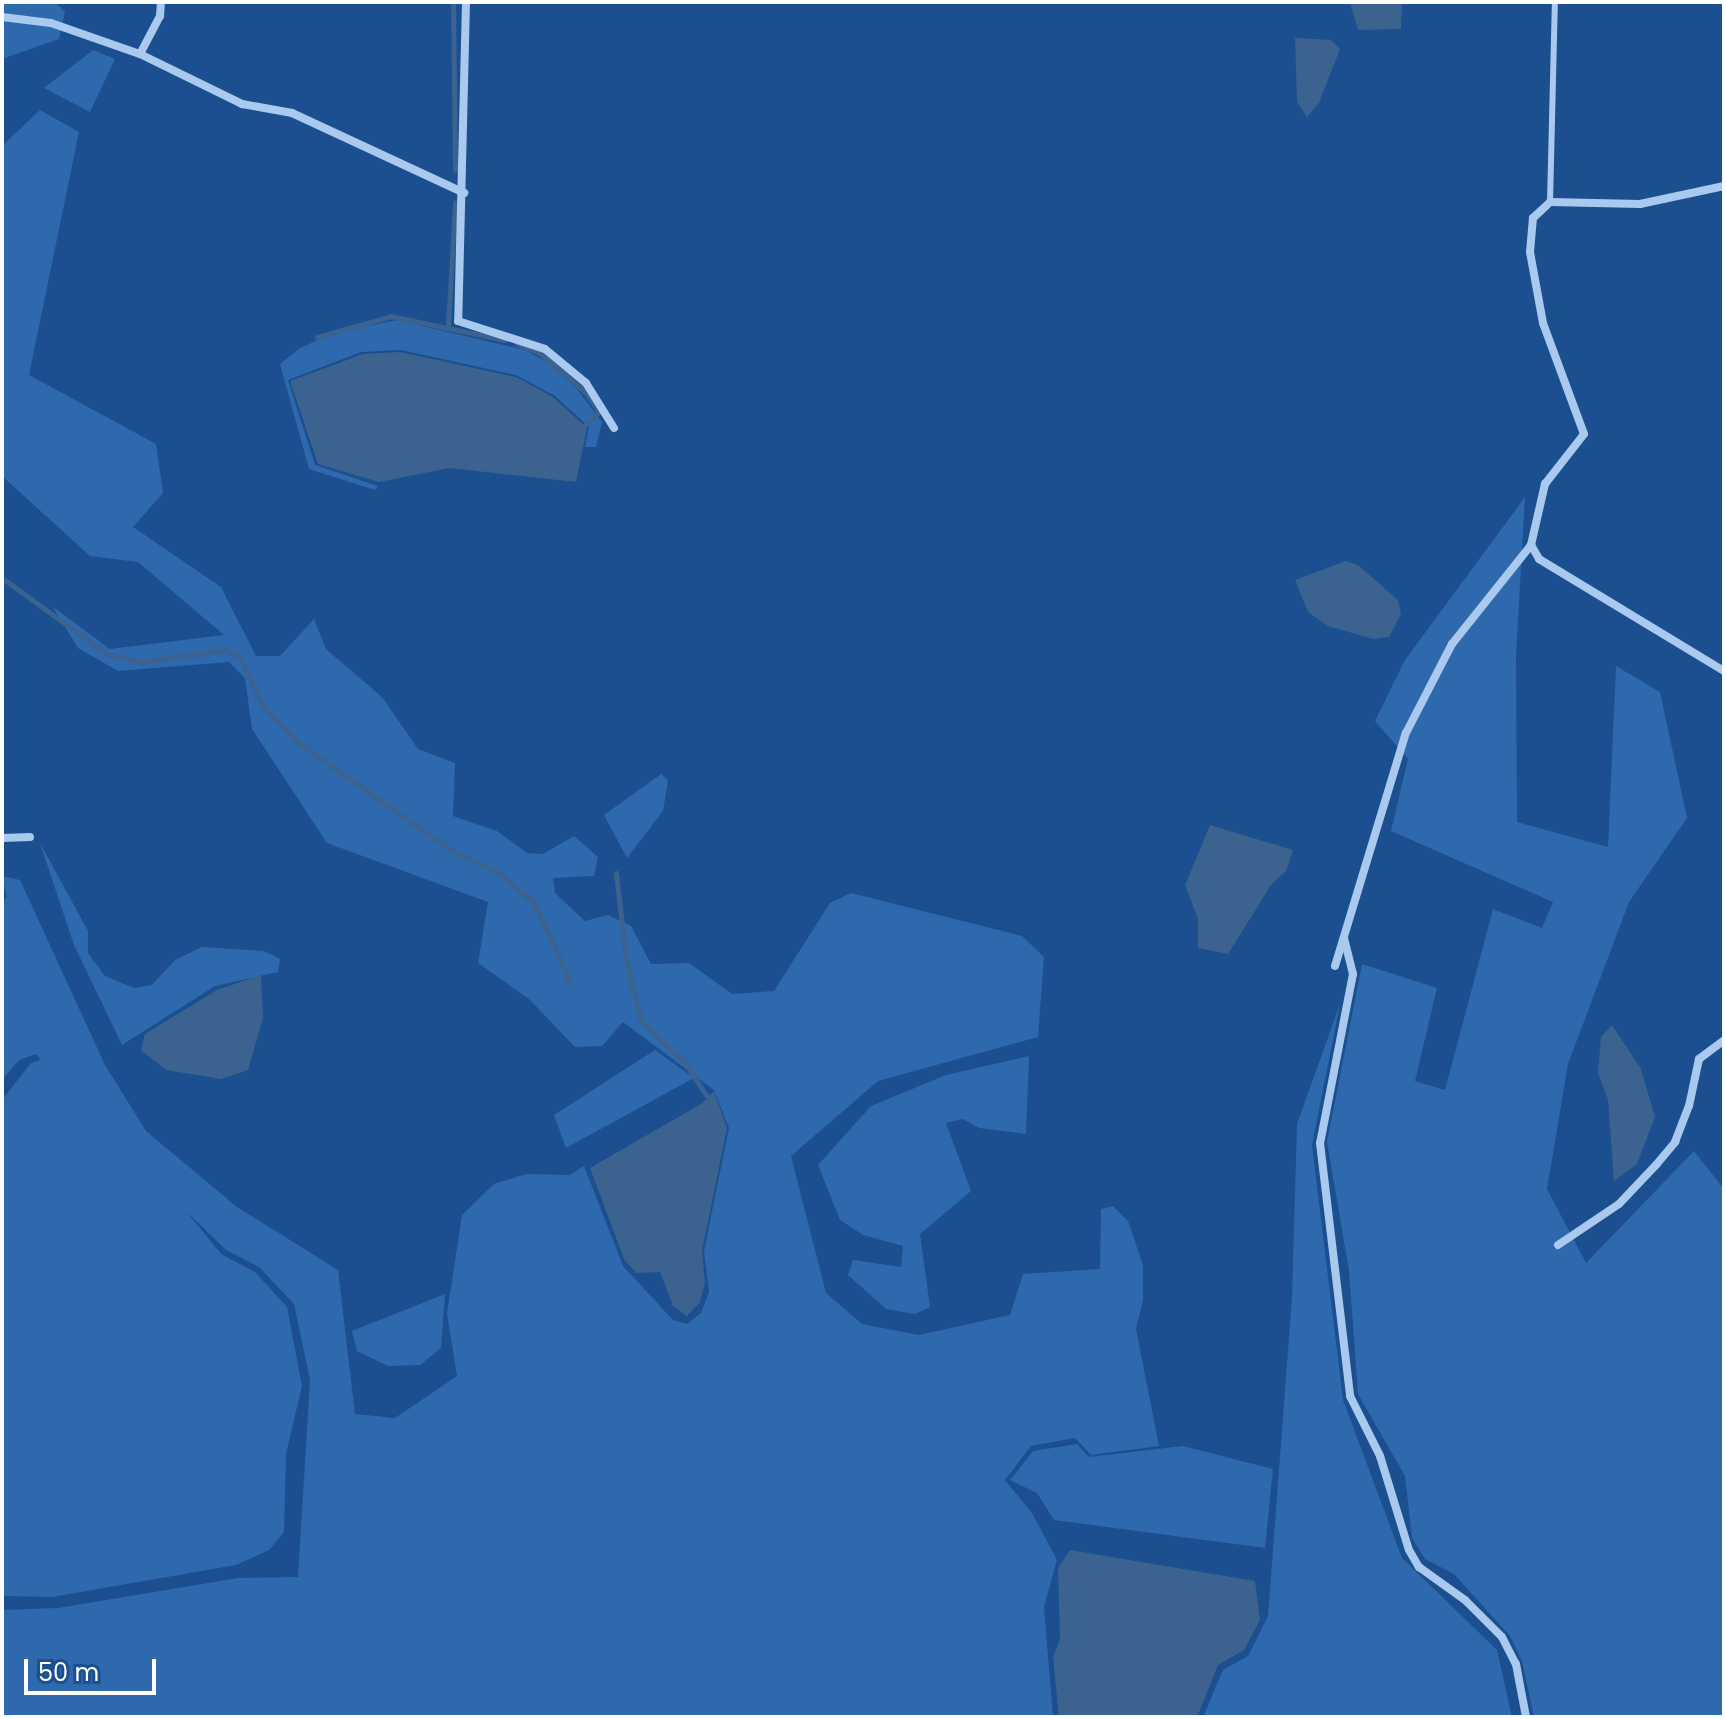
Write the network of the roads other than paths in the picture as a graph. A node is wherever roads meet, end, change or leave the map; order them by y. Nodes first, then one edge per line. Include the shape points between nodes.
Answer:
1 (161, 2) edge
2 (466, 2) edge
3 (1555, 2) edge
4 (2, 17) edge
5 (140, 54) junction
6 (1724, 186) edge
7 (464, 193) junction
8 (1550, 202) junction
9 (614, 428) dead end
10 (1531, 545) junction
11 (1724, 671) edge
12 (30, 837) dead end
13 (2, 838) edge
14 (1343, 936) junction
15 (1335, 966) dead end
16 (1724, 1040) edge
17 (1558, 1245) dead end
18 (1526, 1717) edge

1 - 5 street via 160,16
2 - 7 street
3 - 8 lane
4 - 5 street via 51,23
5 - 7 street via 242,104 292,113
6 - 8 street via 1640,204
7 - 9 street via 458,321 553,355 586,383
8 - 10 street via 1533,218 1534,283 1584,434 1545,484
10 - 11 street via 1539,559
10 - 14 street via 1452,644 1406,733
12 - 13 street
14 - 15 street
14 - 18 street via 1353,974 1320,1143 1350,1396 1380,1456 1409,1550 1419,1567 1465,1600 1502,1637 1516,1664
16 - 17 street via 1699,1059 1689,1106 1665,1154 1619,1204

